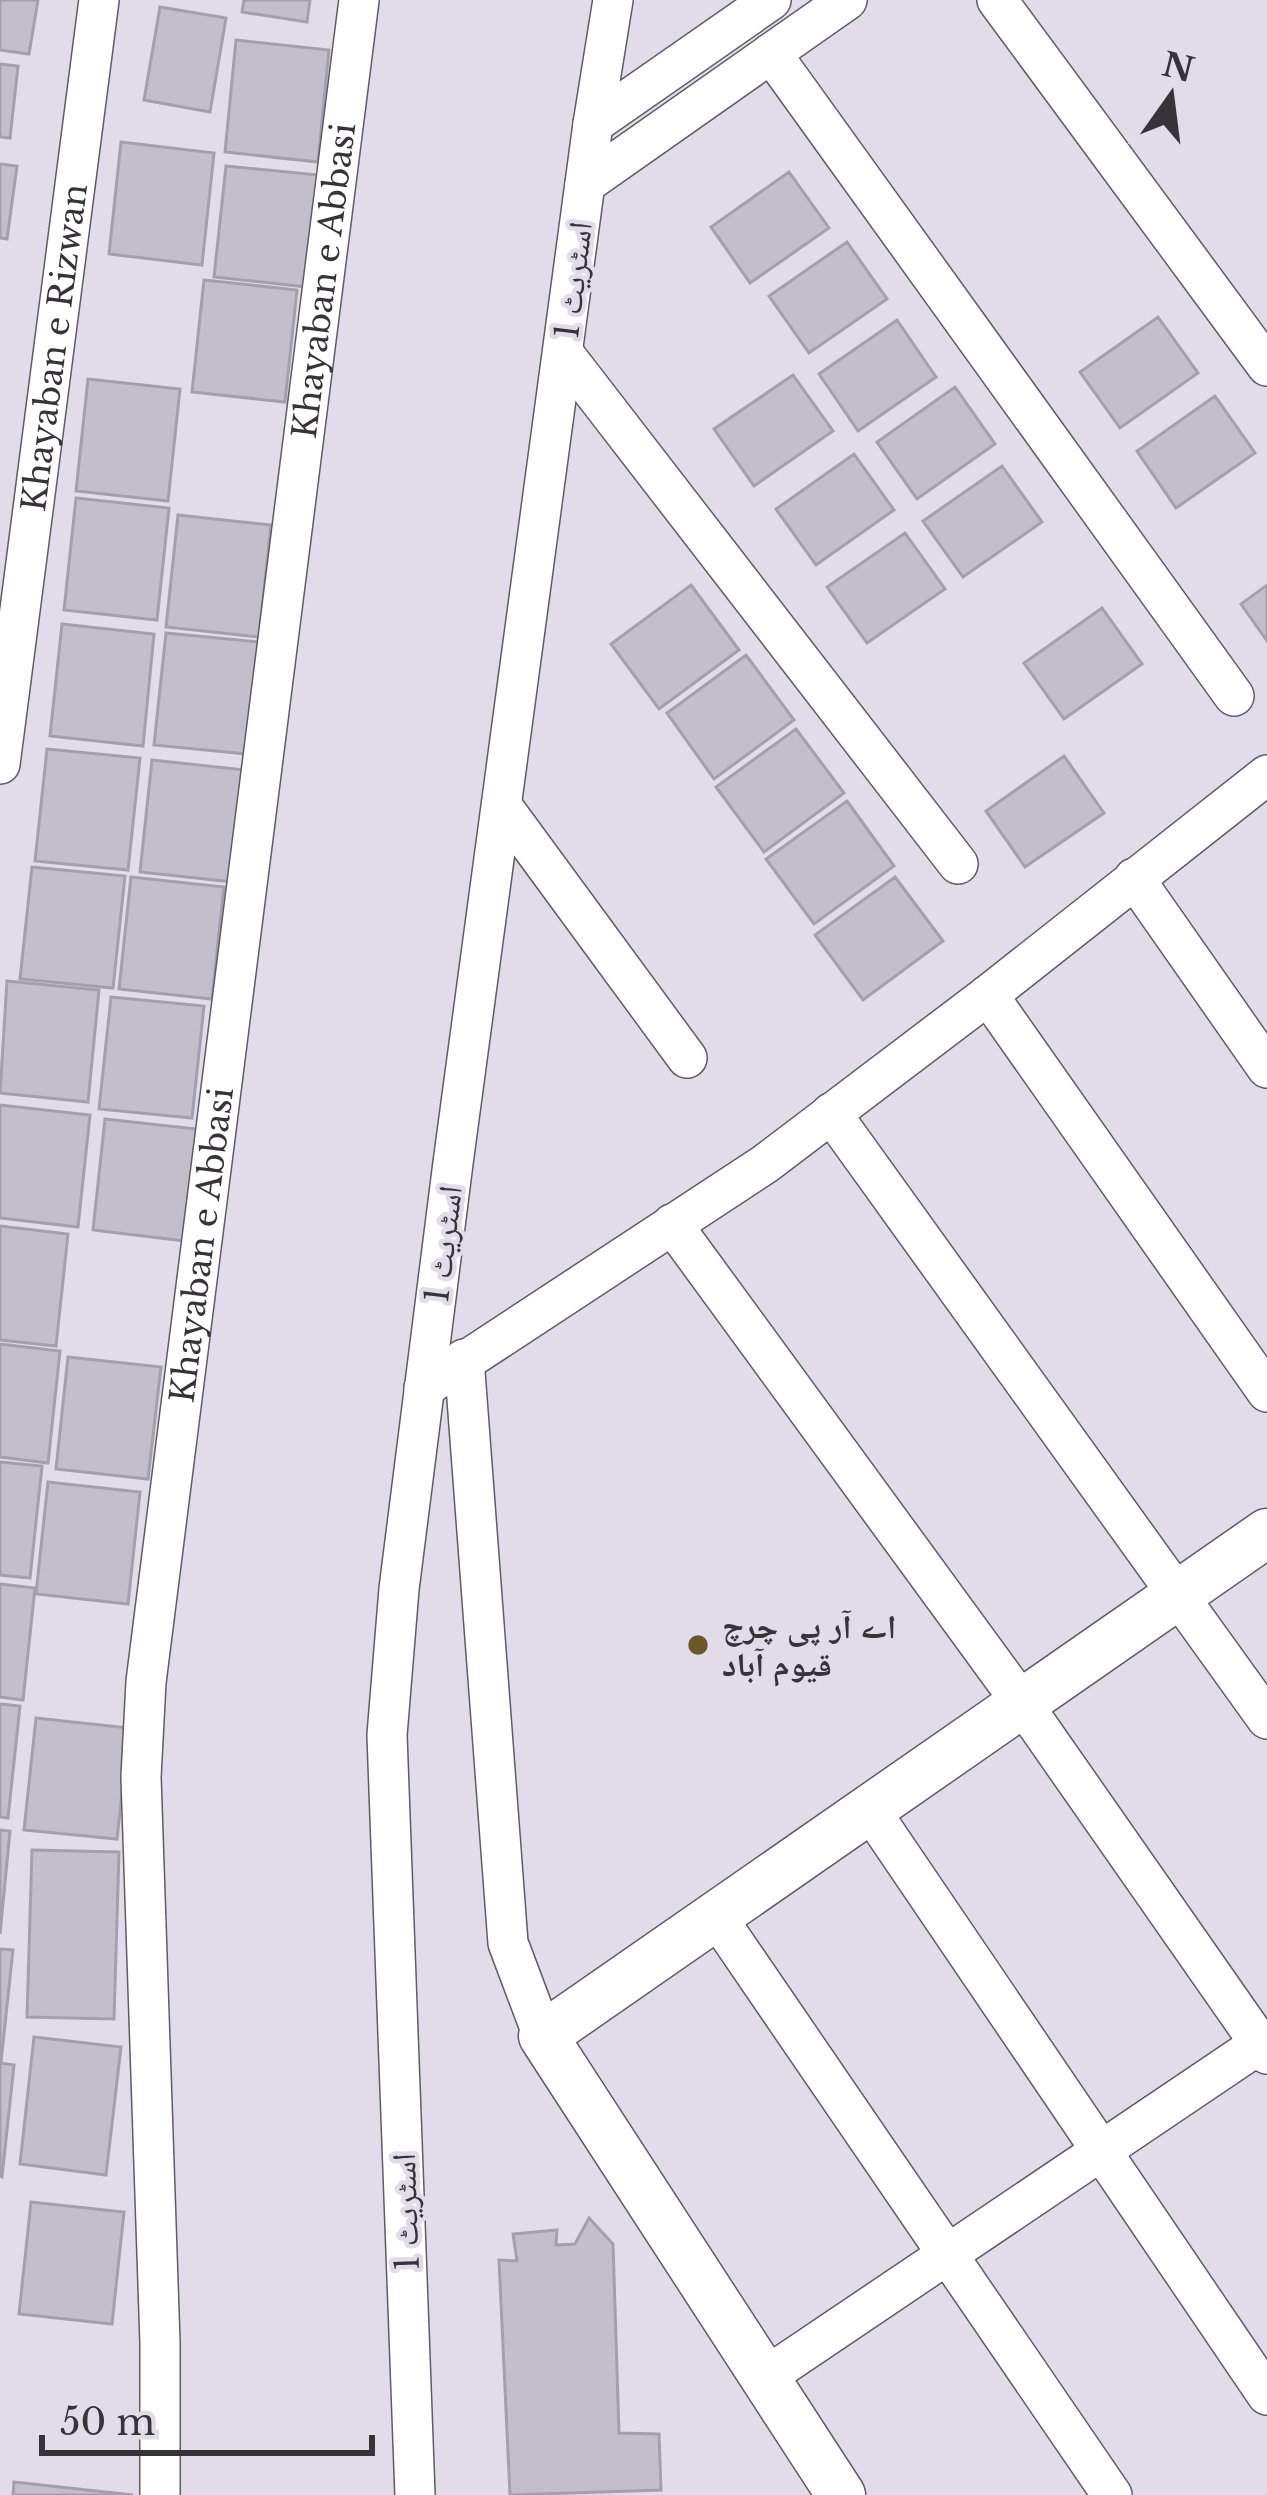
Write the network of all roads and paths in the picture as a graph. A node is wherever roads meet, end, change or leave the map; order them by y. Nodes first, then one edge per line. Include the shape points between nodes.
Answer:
1 (99, 0) edge
2 (359, 0) edge
3 (613, 0) edge
4 (771, 0) edge
5 (848, 0) edge
6 (997, 0) edge
7 (771, 53) junction
8 (593, 124) junction
9 (585, 184) junction
10 (564, 354) junction
11 (1267, 366) edge
12 (1234, 696) dead end
13 (0, 764) edge
14 (1267, 775) edge
15 (502, 806) junction
16 (958, 864) dead end
17 (1134, 878) junction
18 (988, 995) junction
19 (687, 1058) dead end
20 (1267, 1069) edge
21 (831, 1113) junction
22 (672, 1224) junction
23 (464, 1359) junction
24 (424, 1388) junction
25 (1267, 1392) edge
26 (1267, 1533) edge
27 (1178, 1595) junction
28 (1022, 1703) junction
29 (1267, 1719) edge
30 (870, 1810) junction
31 (716, 1916) junction
32 (543, 2036) junction
33 (1264, 2046) edge
34 (1101, 2151) junction
35 (948, 2254) junction
36 (764, 2378) junction
37 (1267, 2395) edge
38 (160, 2495) edge
39 (416, 2495) edge
40 (841, 2495) edge
41 (1112, 2495) edge

1 - 13 street, Khayaban e Rizwan
2 - 38 street, Khayaban e Abbasi via 146,1682 141,1777
3 - 8 street, اسٹریٹ 1
4 - 8 street
5 - 7 street
6 - 11 street
7 - 9 street
7 - 12 street
8 - 9 street, اسٹریٹ 1
9 - 10 street, اسٹریٹ 1
10 - 15 street, اسٹریٹ 1
10 - 16 street
14 - 17 street
15 - 19 street
15 - 24 street, اسٹریٹ 1
17 - 18 street
17 - 20 street
18 - 21 street
18 - 25 street
21 - 22 street
21 - 27 street
22 - 23 street
22 - 28 street
23 - 24 street
23 - 32 street via 508,1943
24 - 39 street, اسٹریٹ 1 via 387,1736
26 - 27 street
27 - 28 street
27 - 29 street
28 - 30 street
28 - 33 street
30 - 31 street
30 - 34 street
31 - 32 street
31 - 35 street
32 - 36 street
33 - 34 street
34 - 35 street
34 - 37 street
35 - 36 street
35 - 41 street
36 - 40 street

